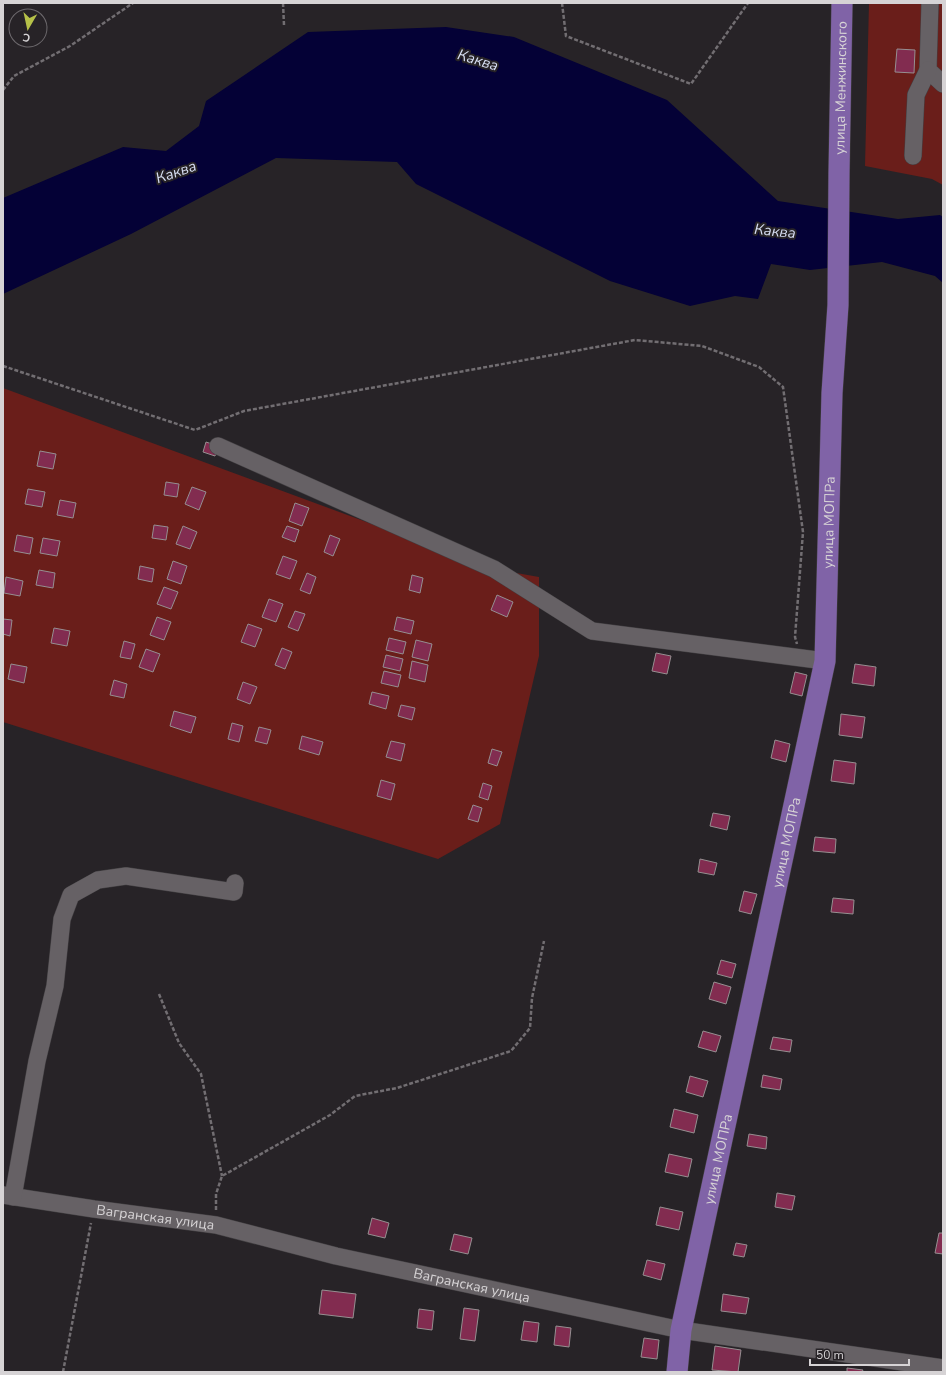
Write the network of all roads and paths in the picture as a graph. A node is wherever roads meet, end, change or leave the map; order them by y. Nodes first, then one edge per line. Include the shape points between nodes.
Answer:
1 (133, 3) edge
2 (283, 3) edge
3 (562, 3) edge
4 (748, 3) edge
5 (842, 3) edge
6 (930, 3) edge
7 (284, 25) dead end
8 (928, 70) junction
9 (943, 84) edge
10 (3, 90) edge
11 (913, 156) dead end
12 (838, 306) joint
13 (3, 366) edge
14 (218, 446) dead end
15 (801, 658) junction
16 (825, 661) junction
17 (235, 883) dead end
18 (544, 941) dead end
19 (159, 994) dead end
20 (222, 1176) junction
21 (8, 1196) edge
22 (94, 1209) junction
23 (216, 1224) junction
24 (681, 1330) junction
25 (943, 1368) edge
26 (63, 1372) edge
27 (677, 1372) edge

1 - 10 path via 70,46 14,76
2 - 7 path
3 - 4 path via 566,36 691,84
5 - 12 main road, улица Менжинского
6 - 8 street
8 - 9 street
8 - 11 street via 916,95
12 - 16 main road, улица МОПРа via 832,393
13 - 15 path via 195,430 244,412 635,340 702,346 745,361 760,367 783,387 804,532 795,637
14 - 15 street via 494,569 592,631
15 - 16 street
16 - 24 main road, улица МОПРа
17 - 21 street via 234,892 126,876 98,880 71,895 62,919 55,986
18 - 20 path via 532,998 530,1028 511,1051 397,1088 355,1096 330,1115
19 - 20 path via 179,1043 201,1074
20 - 23 path via 216,1194
21 - 22 street, Вагранская улица
22 - 23 street, Вагранская улица
22 - 26 path
23 - 24 street, Вагранская улица via 336,1256
24 - 25 street, Вагранская улица
24 - 27 main road, улица МОПРа

